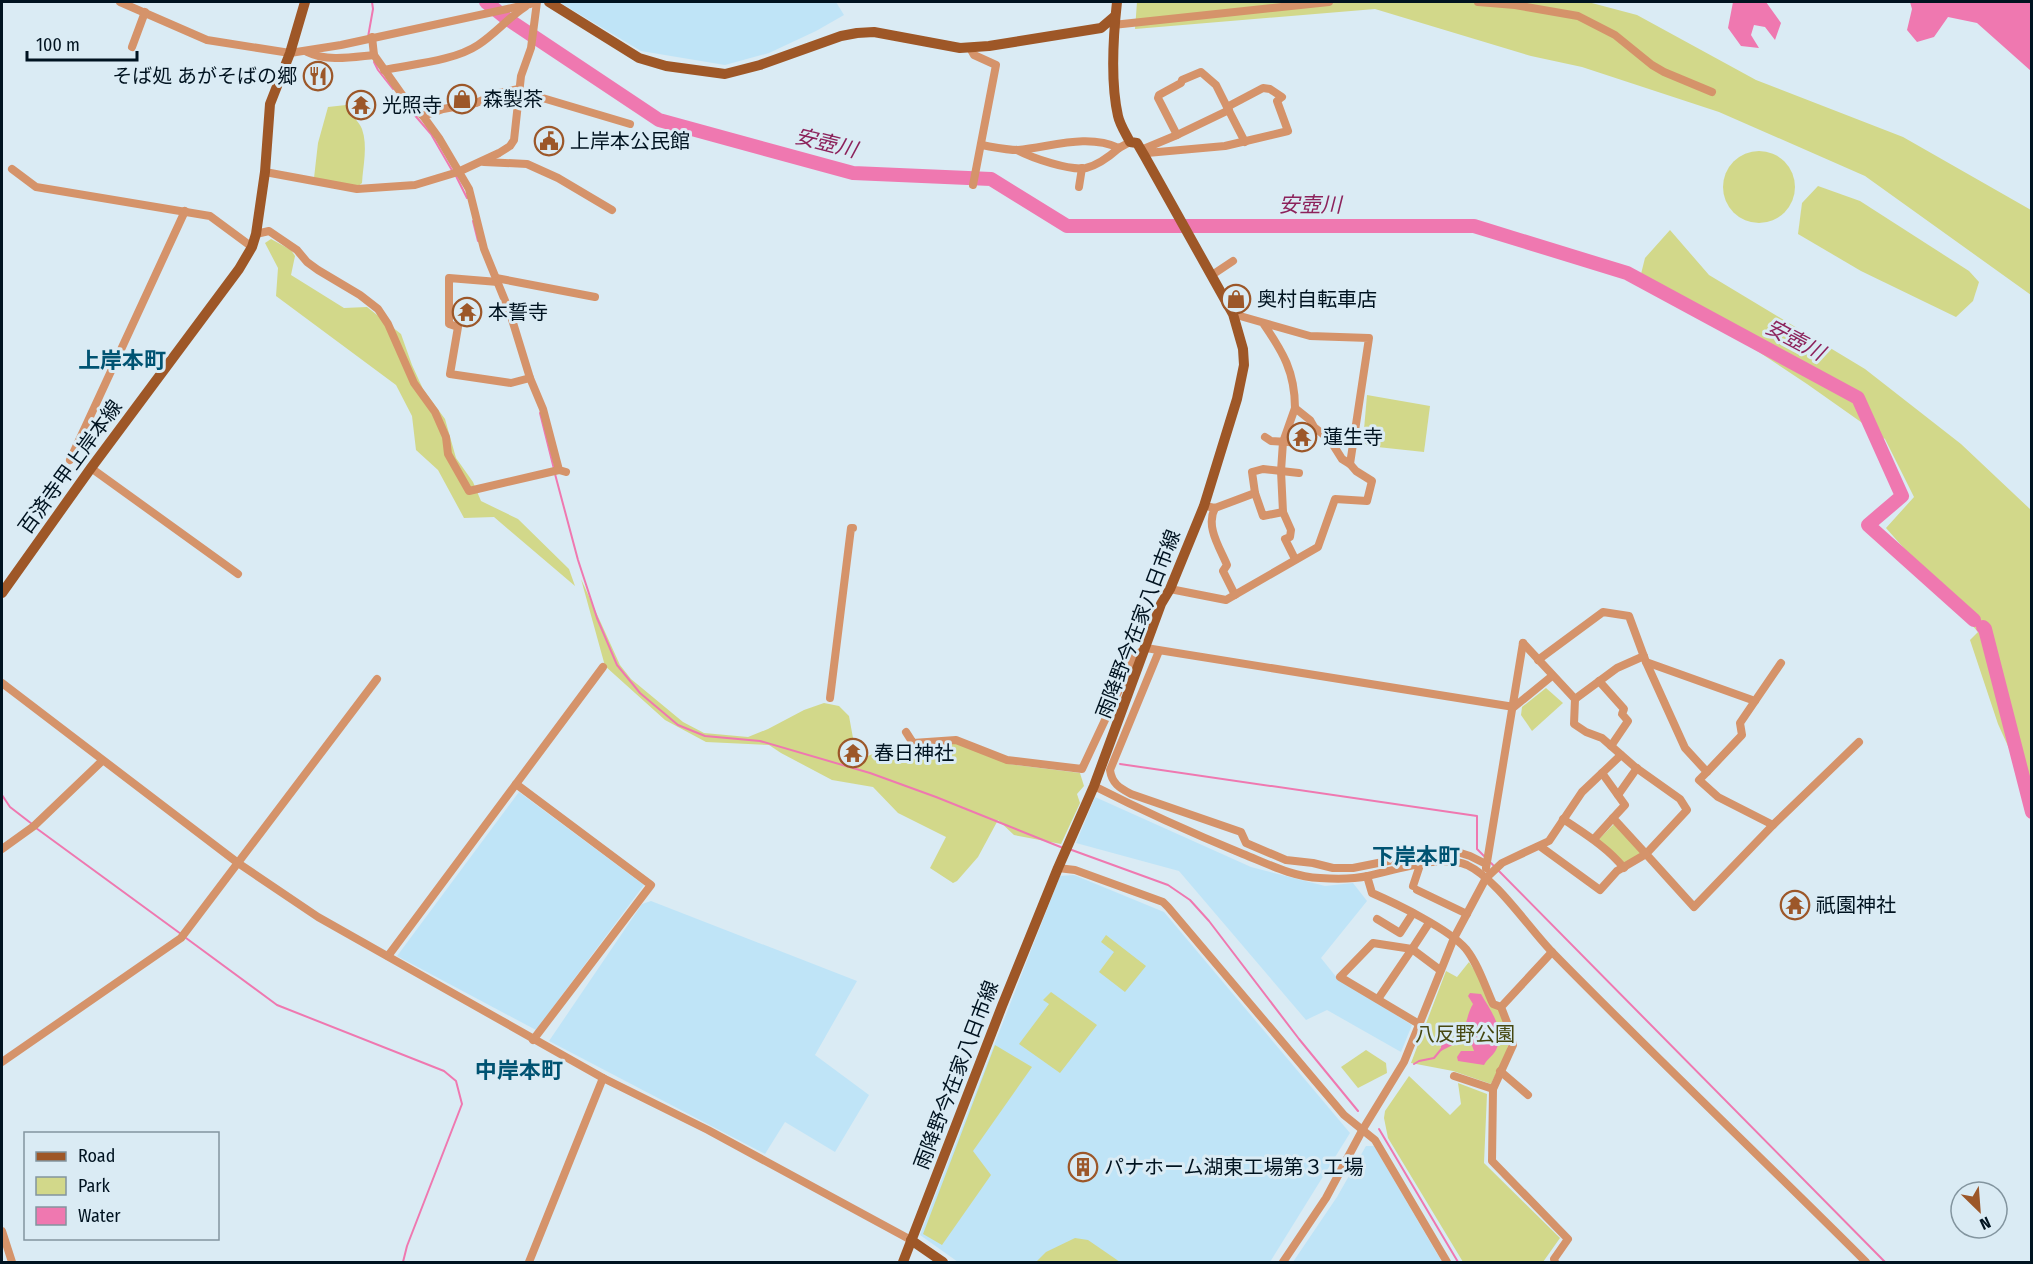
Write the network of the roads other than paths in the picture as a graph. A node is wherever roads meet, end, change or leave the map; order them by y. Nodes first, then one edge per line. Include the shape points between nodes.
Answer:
1 (120, 2) edge
2 (305, 2) edge
3 (533, 2) edge
4 (549, 2) edge
5 (1117, 2) edge
6 (1329, 2) edge
7 (1478, 2) edge
8 (145, 12) junction
9 (1114, 20) junction
10 (372, 38) junction
11 (132, 47) dead end
12 (970, 48) junction
13 (307, 52) junction
14 (290, 53) junction
15 (374, 55) junction
16 (384, 70) junction
17 (519, 90) junction
18 (1712, 92) dead end
19 (1228, 109) junction
20 (423, 116) junction
21 (630, 124) dead end
22 (1178, 135) junction
23 (1130, 142) junction
24 (1245, 142) junction
25 (981, 145) junction
26 (1119, 148) junction
27 (1017, 150) junction
28 (1143, 153) junction
29 (480, 162) junction
30 (12, 168) dead end
31 (1082, 168) junction
32 (265, 172) junction
33 (458, 172) junction
34 (973, 185) dead end
35 (1079, 187) dead end
36 (185, 210) junction
37 (612, 210) dead end
38 (256, 234) junction
39 (252, 247) junction
40 (1233, 261) dead end
41 (1212, 275) junction
42 (497, 280) junction
43 (595, 297) dead end
44 (1233, 315) junction
45 (1263, 323) junction
46 (530, 378) junction
47 (1294, 408) junction
48 (1264, 437) dead end
49 (1283, 442) junction
50 (1304, 443) dead end
51 (70, 460) dead end
52 (1350, 464) junction
53 (91, 468) junction
54 (1281, 471) junction
55 (1299, 473) dead end
56 (1255, 493) junction
57 (1204, 506) junction
58 (1215, 508) junction
59 (1283, 512) junction
60 (853, 528) dead end
61 (1296, 559) junction
62 (238, 574) dead end
63 (1170, 589) junction
64 (2, 593) edge
65 (1235, 595) junction
66 (1146, 648) junction
67 (1159, 651) junction
68 (1645, 659) junction
69 (1538, 660) junction
70 (1781, 663) dead end
71 (603, 667) dead end
72 (1552, 676) junction
73 (377, 679) dead end
74 (1599, 681) junction
75 (2, 683) edge
76 (830, 698) dead end
77 (1575, 699) junction
78 (1755, 701) junction
79 (1514, 707) junction
80 (906, 732) dead end
81 (1859, 742) dead end
82 (1611, 746) junction
83 (1621, 755) junction
84 (102, 761) junction
85 (1637, 768) junction
86 (1707, 772) junction
87 (1602, 773) junction
88 (516, 784) junction
89 (1094, 786) junction
90 (1618, 795) junction
91 (1613, 818) junction
92 (1563, 819) junction
93 (1773, 825) junction
94 (1594, 839) junction
95 (1541, 847) junction
96 (2, 849) edge
97 (1646, 854) junction
98 (238, 863) junction
99 (1486, 864) junction
100 (1420, 865) junction
101 (1058, 868) junction
102 (1624, 868) junction
103 (1367, 876) junction
104 (1486, 878) junction
105 (1413, 913) junction
106 (1467, 914) junction
107 (1377, 919) dead end
108 (1429, 923) junction
109 (1454, 938) junction
110 (1412, 949) junction
111 (1552, 952) junction
112 (388, 956) junction
113 (1440, 970) junction
114 (1378, 999) junction
115 (1501, 1007) junction
116 (1419, 1024) junction
117 (533, 1040) junction
118 (2, 1062) edge
119 (1500, 1071) junction
120 (1454, 1076) dead end
121 (603, 1078) junction
122 (1493, 1089) junction
123 (1528, 1095) dead end
124 (1363, 1129) junction
125 (2, 1236) edge
126 (912, 1240) junction
127 (12, 1263) edge
128 (529, 1263) edge
129 (903, 1263) edge
130 (943, 1263) edge
131 (1283, 1263) edge
132 (1447, 1263) edge
133 (1555, 1263) edge
134 (1866, 1263) edge

1 - 8 street
2 - 14 main road, 百済寺甲上岸本線
3 - 10 street
3 - 16 street via 463,53
3 - 17 street via 531,48
4 - 12 main road via 639,58 725,74 857,33 874,32
5 - 9 main road
6 - 9 street
7 - 18 street via 1578,16 1615,35 1664,72
8 - 11 street
8 - 14 street via 207,40
9 - 12 main road via 1101,28
9 - 23 main road via 1118,117
10 - 13 street
10 - 15 street
12 - 25 street via 974,55 996,65
13 - 14 street
13 - 15 street via 317,57
14 - 32 main road, 百済寺甲上岸本線 via 270,104
15 - 16 street
16 - 20 street via 408,103
17 - 20 street
17 - 21 street
17 - 29 street via 514,140
19 - 22 street
19 - 22 street via 1206,75 1201,72 1182,80 1158,98
19 - 24 street
19 - 24 street via 1263,88 1282,97 1277,101 1288,131
20 - 33 street
22 - 28 street
23 - 26 street
23 - 28 main road, 雨降野今在家八日市線 via 1137,143
24 - 28 street
25 - 27 street
25 - 34 street
26 - 27 street via 1075,142
26 - 31 street via 1108,158
27 - 31 street via 1035,159
28 - 41 main road, 雨降野今在家八日市線
29 - 33 street
29 - 37 street via 527,164
30 - 36 street via 36,187
31 - 35 street
32 - 33 street via 357,189 424,184
32 - 38 main road, 百済寺甲上岸本線
33 - 42 street via 472,198 480,238
36 - 39 street via 210,216
36 - 51 street
38 - 39 main road, 百済寺甲上岸本線
38 - 46 street via 269,231 318,270 378,309 414,383 435,412 446,437 448,454 470,491 563,471
39 - 53 main road, 百済寺甲上岸本線 via 240,269
40 - 41 street
41 - 44 main road, 雨降野今在家八日市線
42 - 43 street
42 - 46 street
42 - 46 street via 450,278 449,324 458,327 450,374 510,383
44 - 45 street
44 - 57 main road, 雨降野今在家八日市線 via 1243,349 1242,378
45 - 47 street via 1282,351 1295,386
45 - 52 street via 1310,336 1369,338
47 - 49 street
47 - 52 street
48 - 49 street
49 - 50 street
49 - 54 street
52 - 61 street via 1372,481 1367,501 1335,499 1318,547
53 - 62 street
53 - 64 main road, 百済寺甲上岸本線
54 - 55 street
54 - 56 street via 1252,472
54 - 59 street
56 - 58 street
56 - 59 street via 1263,516
57 - 58 street
57 - 63 main road, 雨降野今在家八日市線
58 - 65 street via 1212,528 1227,565 1223,571
59 - 61 street via 1291,530 1290,537 1285,539
60 - 76 street
61 - 65 street
63 - 65 street via 1226,600
63 - 66 main road, 雨降野今在家八日市線
66 - 67 street
66 - 80 street via 1135,656 1082,769 1007,760 956,740 913,743
66 - 89 main road, 雨降野今在家八日市線
67 - 79 street
67 - 99 street via 1110,770 1118,787 1131,795 1241,832 1246,843 1286,860 1353,868 1448,849
68 - 69 street via 1629,616 1603,612
68 - 74 street via 1617,668
68 - 78 street
68 - 86 street via 1685,748
69 - 72 street
69 - 79 street via 1523,642
70 - 78 street
71 - 88 street
72 - 77 street
72 - 79 street
73 - 98 street
74 - 77 street
74 - 82 street via 1624,709 1622,714 1628,721
75 - 84 street
77 - 82 street via 1574,724
78 - 86 street via 1740,723 1742,735
79 - 99 street
81 - 93 street
82 - 83 street
83 - 85 street
83 - 87 street
84 - 96 street via 34,826
84 - 98 street
85 - 90 street
85 - 97 street via 1680,799 1687,810
86 - 93 street via 1699,780 1718,797
87 - 90 street
87 - 92 street
88 - 112 street
88 - 117 street via 651,885
89 - 101 main road, 雨降野今在家八日市線
89 - 103 street via 1200,837 1291,873 1321,879
90 - 91 street via 1624,805
91 - 94 street
91 - 97 street
92 - 94 street
92 - 95 street via 1550,842
93 - 97 street via 1694,907
94 - 102 street
95 - 102 street via 1600,890
95 - 104 street via 1502,863
97 - 102 street
98 - 112 street via 318,917
98 - 118 street via 181,938
99 - 104 street
100 - 103 street
100 - 104 street via 1451,860
100 - 106 street via 1415,888
101 - 124 street via 1075,870 1163,902 1344,1115
101 - 126 main road, 雨降野今在家八日市線
103 - 105 street via 1372,893
104 - 106 street
104 - 111 street
105 - 107 street via 1400,933
105 - 108 street
106 - 109 street
108 - 109 street
108 - 110 street
109 - 113 street
109 - 115 street via 1474,962 1493,1004
110 - 113 street
110 - 114 street
110 - 114 street via 1373,943 1340,977
111 - 115 street
111 - 134 street
112 - 117 street
113 - 116 street
114 - 116 street
115 - 119 street via 1513,1045
116 - 124 street via 1404,1062
117 - 121 street
119 - 122 street
119 - 123 street
120 - 122 street
121 - 126 street
121 - 128 street
122 - 133 street via 1492,1161 1568,1239
124 - 131 street via 1326,1198
124 - 132 street via 1376,1140
125 - 127 street
126 - 129 main road, 雨降野今在家八日市線
126 - 130 main road

